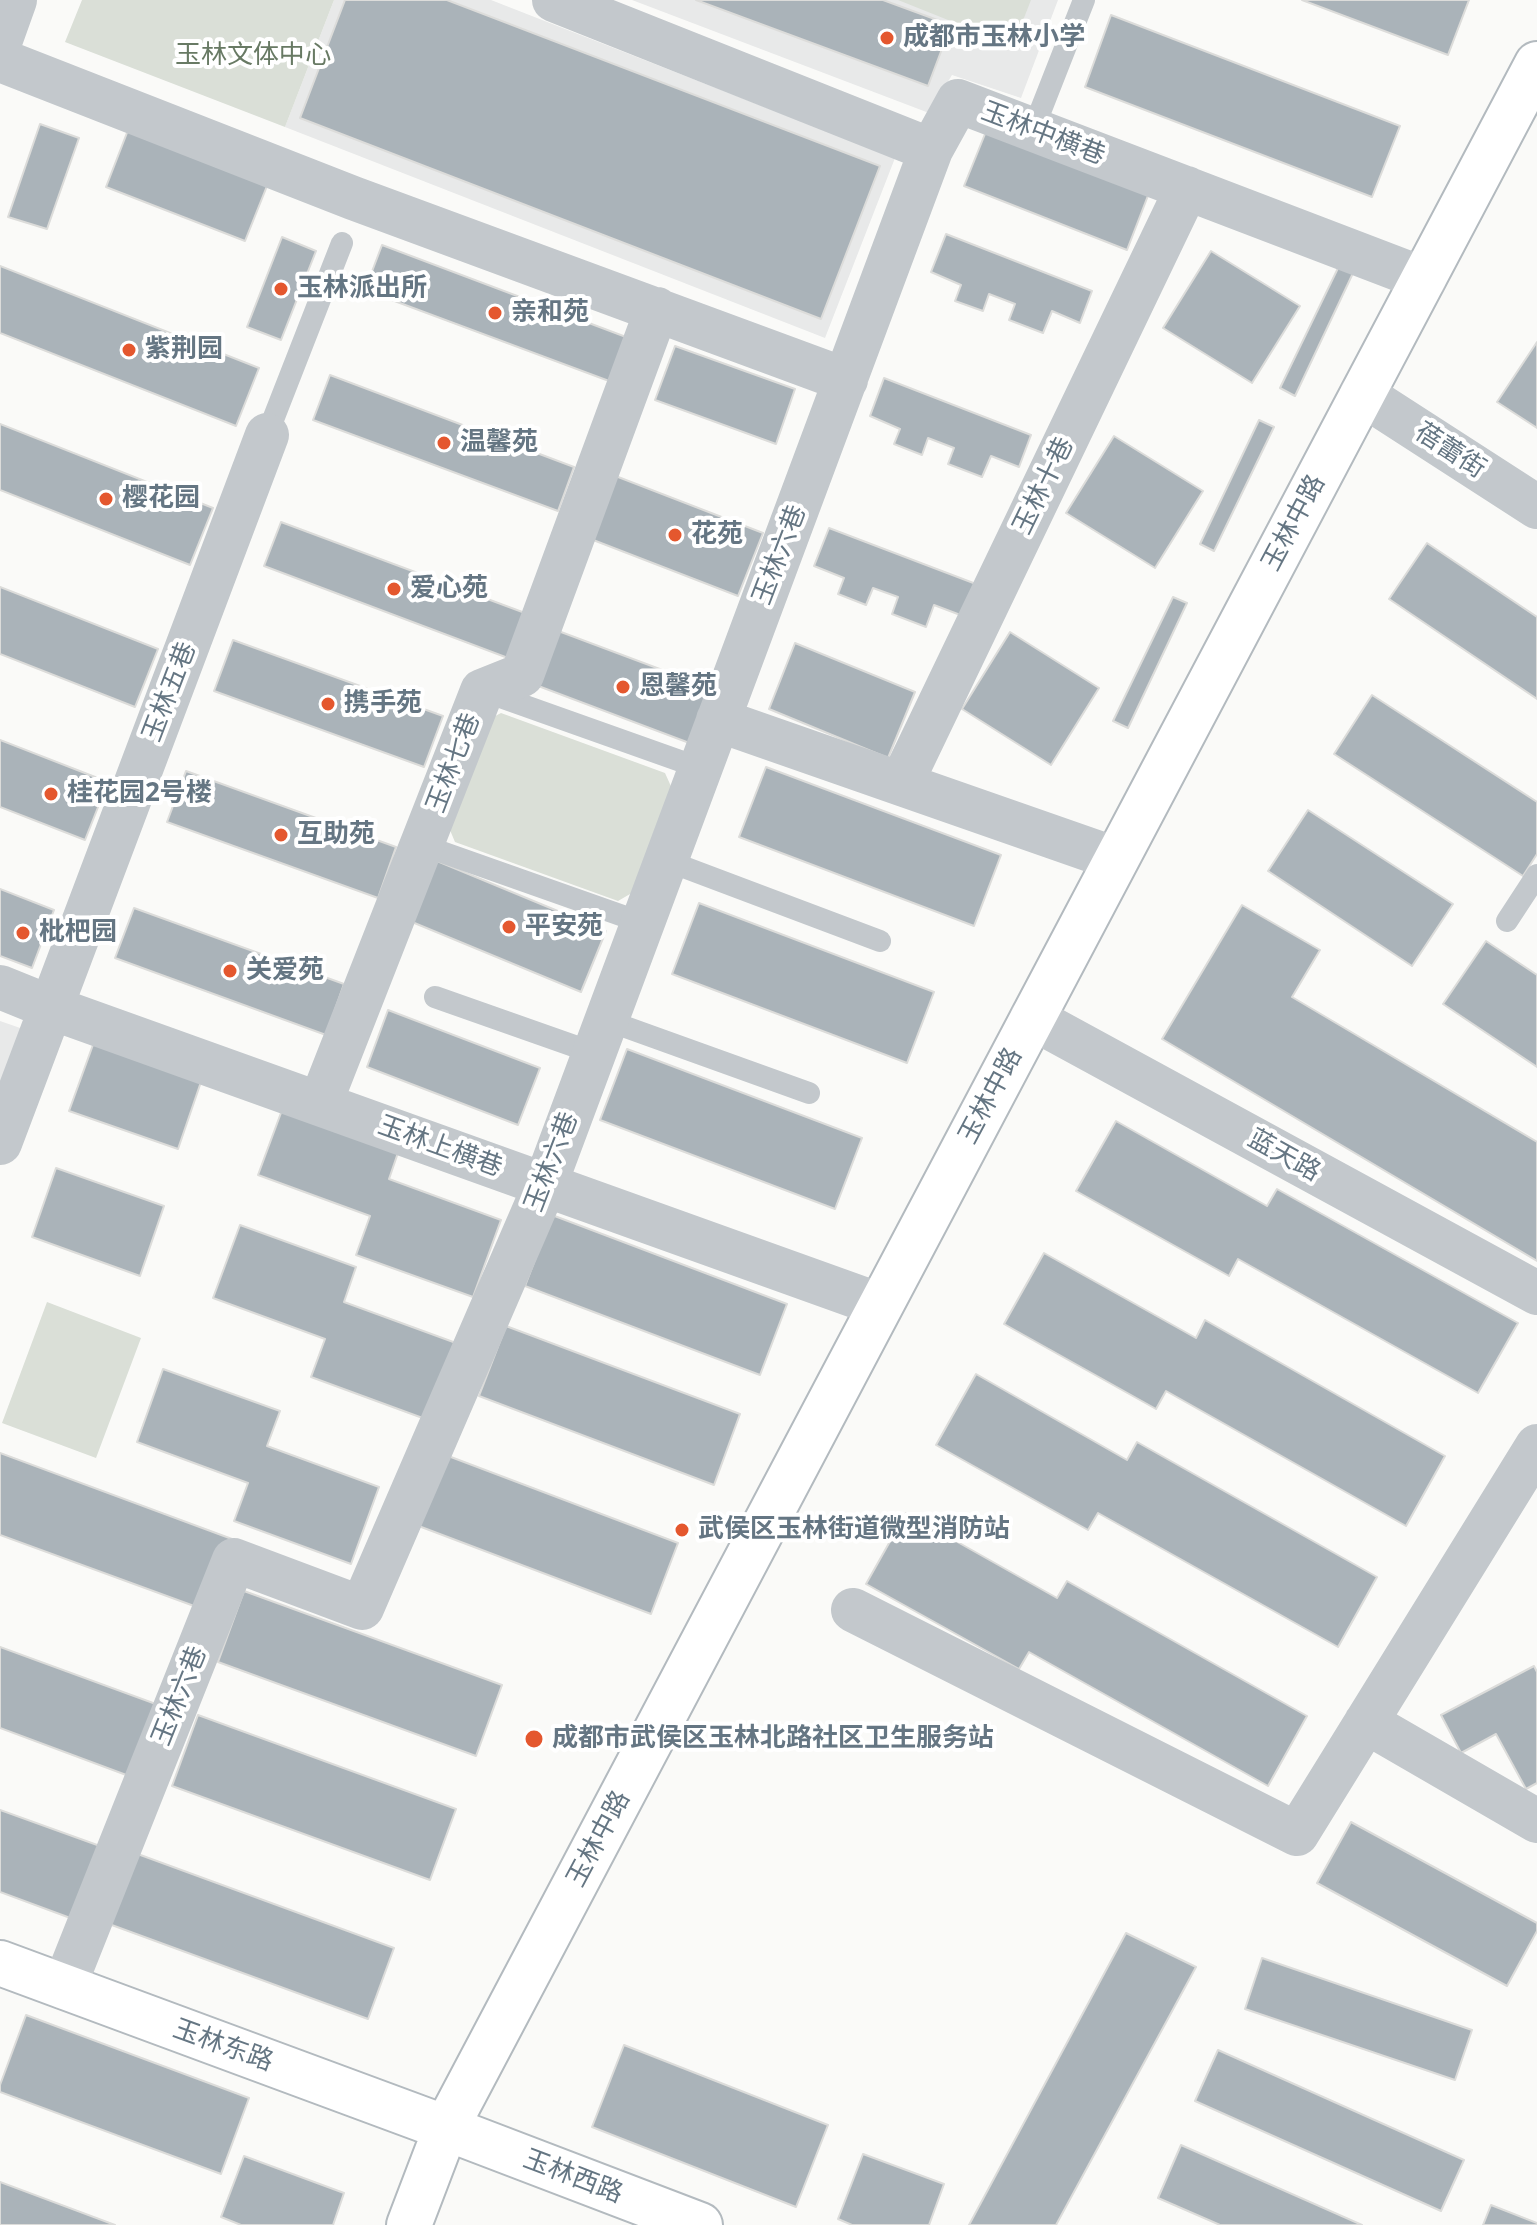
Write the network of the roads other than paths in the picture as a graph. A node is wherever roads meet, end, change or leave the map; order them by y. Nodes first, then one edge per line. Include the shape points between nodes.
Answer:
1 (554, 0) edge
2 (1084, 0) edge
3 (0, 60) edge
4 (1537, 64) edge
5 (1033, 130) junction
6 (931, 150) junction
7 (1187, 188) junction
8 (342, 243) dead end
9 (1424, 279) junction
10 (657, 309) junction
11 (846, 380) junction
12 (1362, 394) junction
13 (267, 435) joint
14 (1537, 507) edge
15 (482, 691) junction
16 (718, 720) junction
17 (700, 768) junction
18 (901, 784) junction
19 (422, 845) junction
20 (1116, 859) junction
21 (665, 860) junction
22 (1537, 875) edge
23 (1507, 921) dead end
24 (643, 923) junction
25 (880, 941) dead end
26 (0, 987) edge
27 (435, 997) dead end
28 (52, 1008) junction
29 (1032, 1018) junction
30 (600, 1036) junction
31 (809, 1093) dead end
32 (320, 1104) junction
33 (0, 1143) edge
34 (545, 1185) junction
35 (1537, 1293) edge
36 (880, 1305) junction
37 (1537, 1446) edge
38 (853, 1610) dead end
39 (1366, 1722) junction
40 (1537, 1821) edge
41 (0, 1963) edge
42 (64, 1987) junction
43 (446, 2128) junction
44 (409, 2225) edge
45 (700, 2225) edge

1 - 6 street
2 - 5 lane
3 - 10 street
4 - 9 main road, 玉林中路
5 - 6 street, 玉林中横巷 via 958,101
5 - 7 street, 玉林中横巷
6 - 11 street, 玉林六巷
7 - 9 street, 玉林中横巷
7 - 18 street, 玉林十巷
8 - 13 lane, 玉林五巷
9 - 12 main road, 玉林中路
10 - 11 street
10 - 15 street, 玉林七巷 via 522,675
11 - 16 street, 玉林六巷
12 - 14 street, 蓓蕾街
12 - 20 main road, 玉林中路
13 - 28 street, 玉林五巷
15 - 17 lane
15 - 19 street, 玉林七巷
16 - 17 street, 玉林六巷
16 - 18 street
17 - 21 street, 玉林六巷
18 - 20 street
19 - 24 lane
19 - 32 street, 玉林七巷
20 - 29 main road, 玉林中路
21 - 24 street, 玉林六巷
21 - 25 lane
22 - 23 lane
24 - 30 street, 玉林六巷
26 - 28 street, 玉林上横巷
27 - 30 lane
28 - 32 street, 玉林上横巷
28 - 33 street, 玉林五巷
29 - 35 street, 蓝天路
29 - 36 main road, 玉林中路
30 - 31 lane
30 - 34 street, 玉林六巷
32 - 34 street, 玉林上横巷
34 - 36 street, 玉林上横巷
34 - 42 street, 玉林六巷 via 362,1608 234,1560
36 - 43 main road, 玉林中路
37 - 39 street
38 - 39 street via 1297,1834
39 - 40 street
41 - 42 main road, 玉林东路
42 - 43 main road, 玉林东路
43 - 44 main road, 玉林中路
43 - 45 main road, 玉林西路

